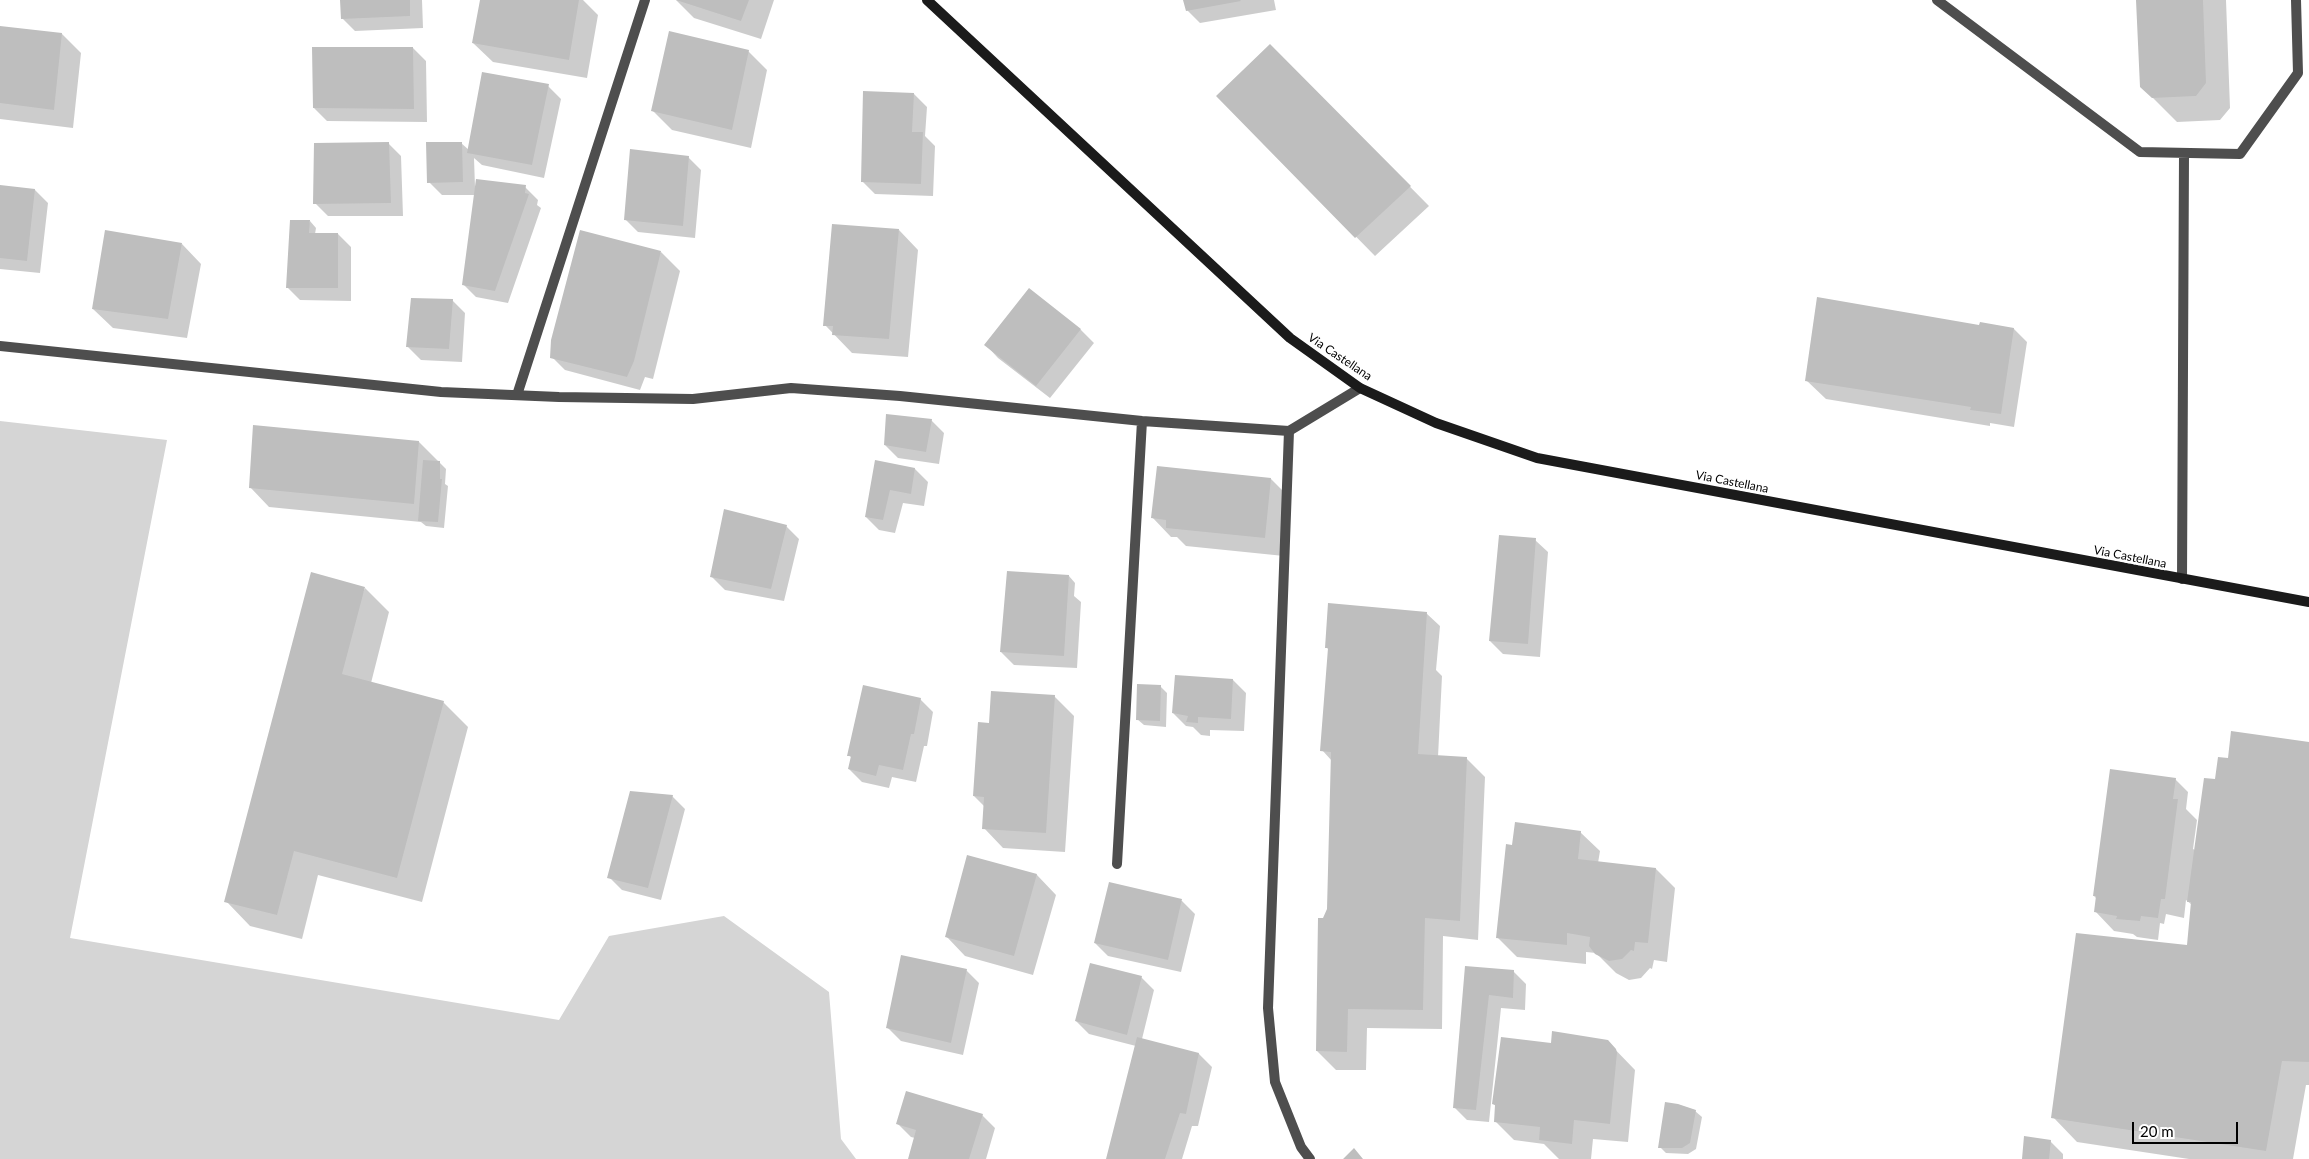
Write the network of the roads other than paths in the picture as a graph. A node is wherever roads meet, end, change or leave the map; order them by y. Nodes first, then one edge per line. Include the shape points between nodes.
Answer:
1 (646, 0) edge
2 (927, 0) edge
3 (1937, 0) edge
4 (2296, 0) edge
5 (2184, 154) junction
6 (0, 346) edge
7 (1360, 388) junction
8 (517, 396) junction
9 (1142, 421) junction
10 (1289, 432) junction
11 (2182, 579) junction
12 (2309, 602) edge
13 (1117, 864) dead end
14 (1310, 1159) edge

1 - 8 street
2 - 7 main road, Via Castellana via 1290,338
3 - 5 street via 2140,152
4 - 5 street via 2298,73 2246,146 2240,154
5 - 11 street
6 - 8 street via 441,392
7 - 10 street
7 - 11 main road, Via Castellana via 1436,423 1537,458
8 - 9 street via 693,398 791,388
9 - 10 street
9 - 13 street
10 - 14 street via 1268,1008 1275,1082 1301,1147
11 - 12 main road, Via Castellana

